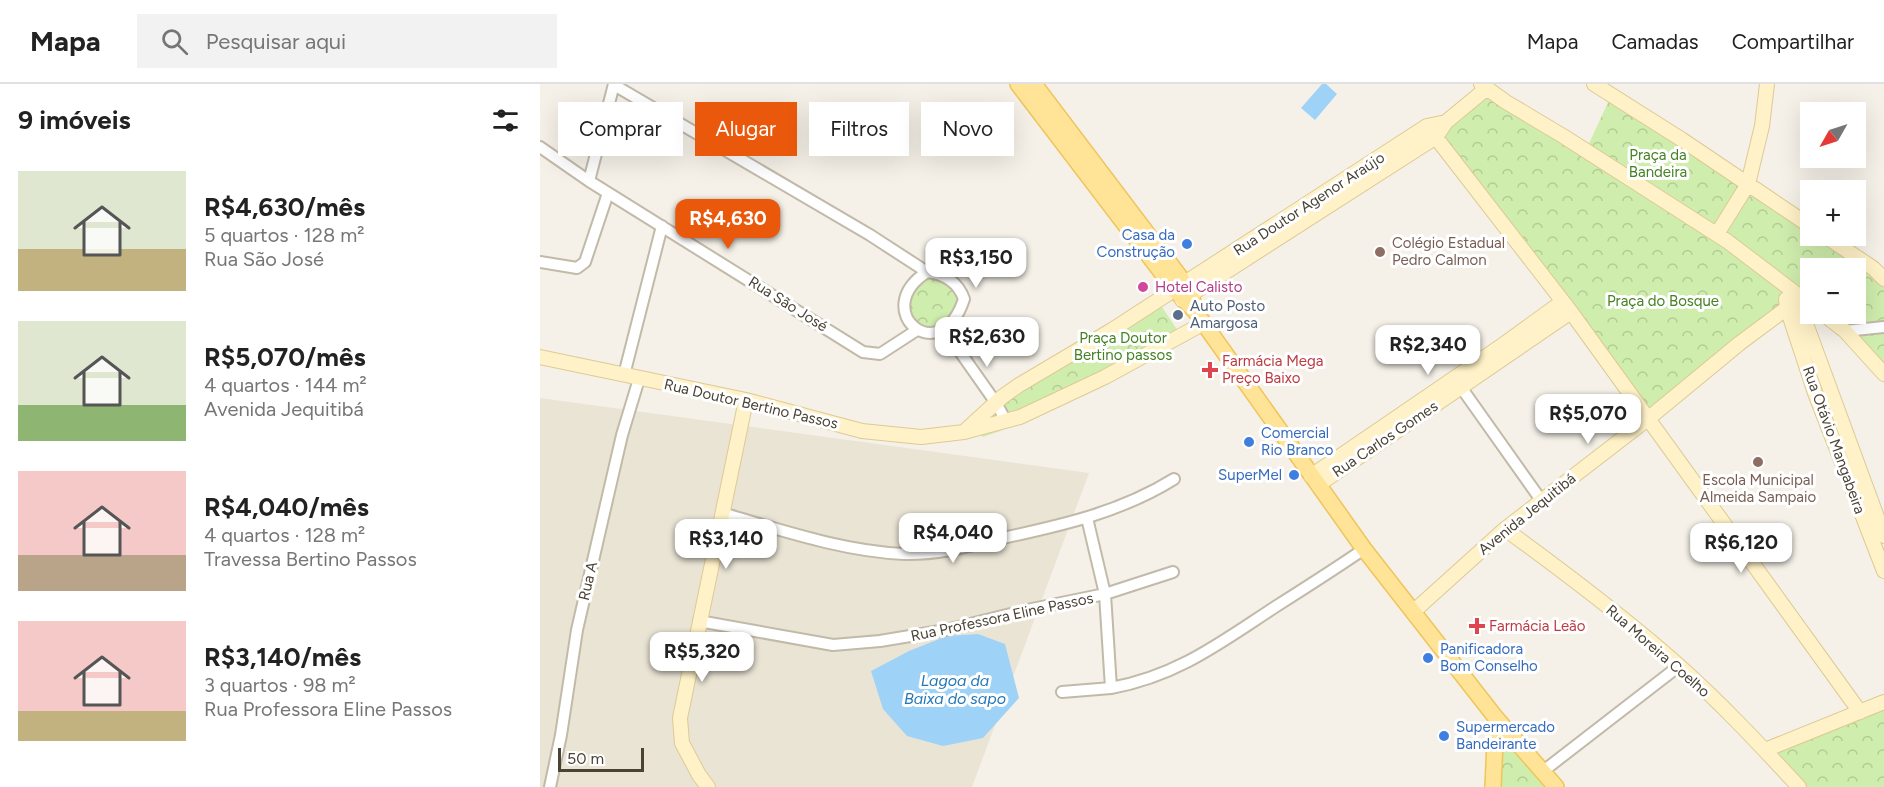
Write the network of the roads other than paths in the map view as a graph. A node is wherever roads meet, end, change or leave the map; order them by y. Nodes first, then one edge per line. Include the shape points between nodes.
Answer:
1 (1018, 84) edge
2 (1034, 84) edge
3 (1594, 84) edge
4 (1767, 84) edge
5 (614, 85) edge
6 (1484, 86) edge
7 (1431, 131) junction
8 (540, 147) edge
9 (589, 182) junction
10 (1748, 184) junction
11 (608, 193) junction
12 (1111, 194) junction
13 (1800, 219) edge
14 (662, 226) junction
15 (1717, 234) junction
16 (1840, 246) edge
17 (540, 262) edge
18 (927, 272) junction
19 (1884, 279) edge
20 (1785, 286) junction
21 (1183, 292) junction
22 (1800, 304) edge
23 (1566, 307) junction
24 (1199, 317) junction
25 (1803, 324) edge
26 (1835, 324) edge
27 (1884, 327) edge
28 (944, 329) junction
29 (917, 330) junction
30 (1845, 332) junction
31 (540, 357) edge
32 (1884, 374) edge
33 (624, 375) junction
34 (639, 379) junction
35 (1457, 383) junction
36 (746, 400) junction
37 (996, 403) junction
38 (1649, 418) junction
39 (1006, 421) junction
40 (964, 432) junction
41 (1174, 479) dead end
42 (1315, 480) junction
43 (1541, 500) junction
44 (722, 513) junction
45 (1087, 518) junction
46 (1505, 529) junction
47 (1877, 530) edge
48 (1364, 549) junction
49 (1884, 571) edge
50 (1173, 572) dead end
51 (1105, 594) junction
52 (1413, 612) junction
53 (699, 621) junction
54 (1679, 666) junction
55 (1111, 688) junction
56 (1062, 692) dead end
57 (1884, 702) edge
58 (1860, 712) junction
59 (1496, 718) junction
60 (1764, 750) junction
61 (1542, 772) junction
62 (550, 787) edge
63 (708, 787) edge
64 (1493, 787) edge
65 (1556, 787) edge
66 (1798, 787) edge

1 - 12 main road
2 - 12 main road
3 - 10 street
4 - 10 street
5 - 9 street
5 - 18 street
6 - 7 street, Rua Doutor Agenor Araújo
6 - 15 street
7 - 21 street, Rua Doutor Agenor Araújo
7 - 23 street
8 - 9 street, Rua São José
9 - 11 street, Rua São José
10 - 13 street
10 - 15 street
11 - 14 street, Rua São José
11 - 17 street via 582,266
12 - 21 main road
14 - 29 street, Rua São José via 863,352 880,354
14 - 33 street
15 - 20 street
16 - 19 street
18 - 28 street via 948,278 964,299 957,316
18 - 29 street via 913,283 904,305 909,323
20 - 22 street
20 - 22 street
21 - 24 main road
21 - 37 street via 1019,385
22 - 38 street, Avenida Jequitibá via 1740,343
23 - 35 street, Rua Carlos Gomes
23 - 38 street
24 - 39 street, Rua Doutor Bertino Passos via 1105,377
24 - 42 main road
25 - 47 street, Rua Otávio Mangabeira via 1815,393
26 - 30 street
27 - 30 street
28 - 29 street via 935,334
28 - 37 street
30 - 32 street
31 - 33 street, Rua Doutor Bertino Passos
33 - 34 street, Rua Doutor Bertino Passos
34 - 36 street, Rua Doutor Bertino Passos
34 - 62 street, Rua A via 622,435 577,630
35 - 42 street, Rua Carlos Gomes
35 - 43 street
36 - 40 street, Rua Doutor Bertino Passos via 862,431 921,437
36 - 44 street
37 - 39 street
37 - 40 street
38 - 43 street, Avenida Jequitibá
38 - 58 street
39 - 40 street, Rua Doutor Bertino Passos
41 - 45 street via 1131,502
42 - 48 main road
43 - 46 street, Avenida Jequitibá
44 - 45 street via 796,535 903,554 937,554
44 - 53 street
45 - 51 street
46 - 52 street, Avenida Jequitibá
46 - 54 street, Rua Moreira Coelho
47 - 49 street, Rua Otávio Mangabeira
48 - 52 main road
48 - 55 street via 1205,654 1161,674
50 - 51 street
51 - 53 street, Rua Professora Eline Passos via 880,642 833,645
51 - 55 street, Rua Professora Eline Passos
52 - 59 main road
53 - 63 street via 680,718 682,743
54 - 60 street, Rua Moreira Coelho
54 - 61 street
55 - 56 street
57 - 58 street
58 - 60 street
59 - 61 main road
59 - 64 main road
60 - 66 street, Rua Moreira Coelho
61 - 65 main road

